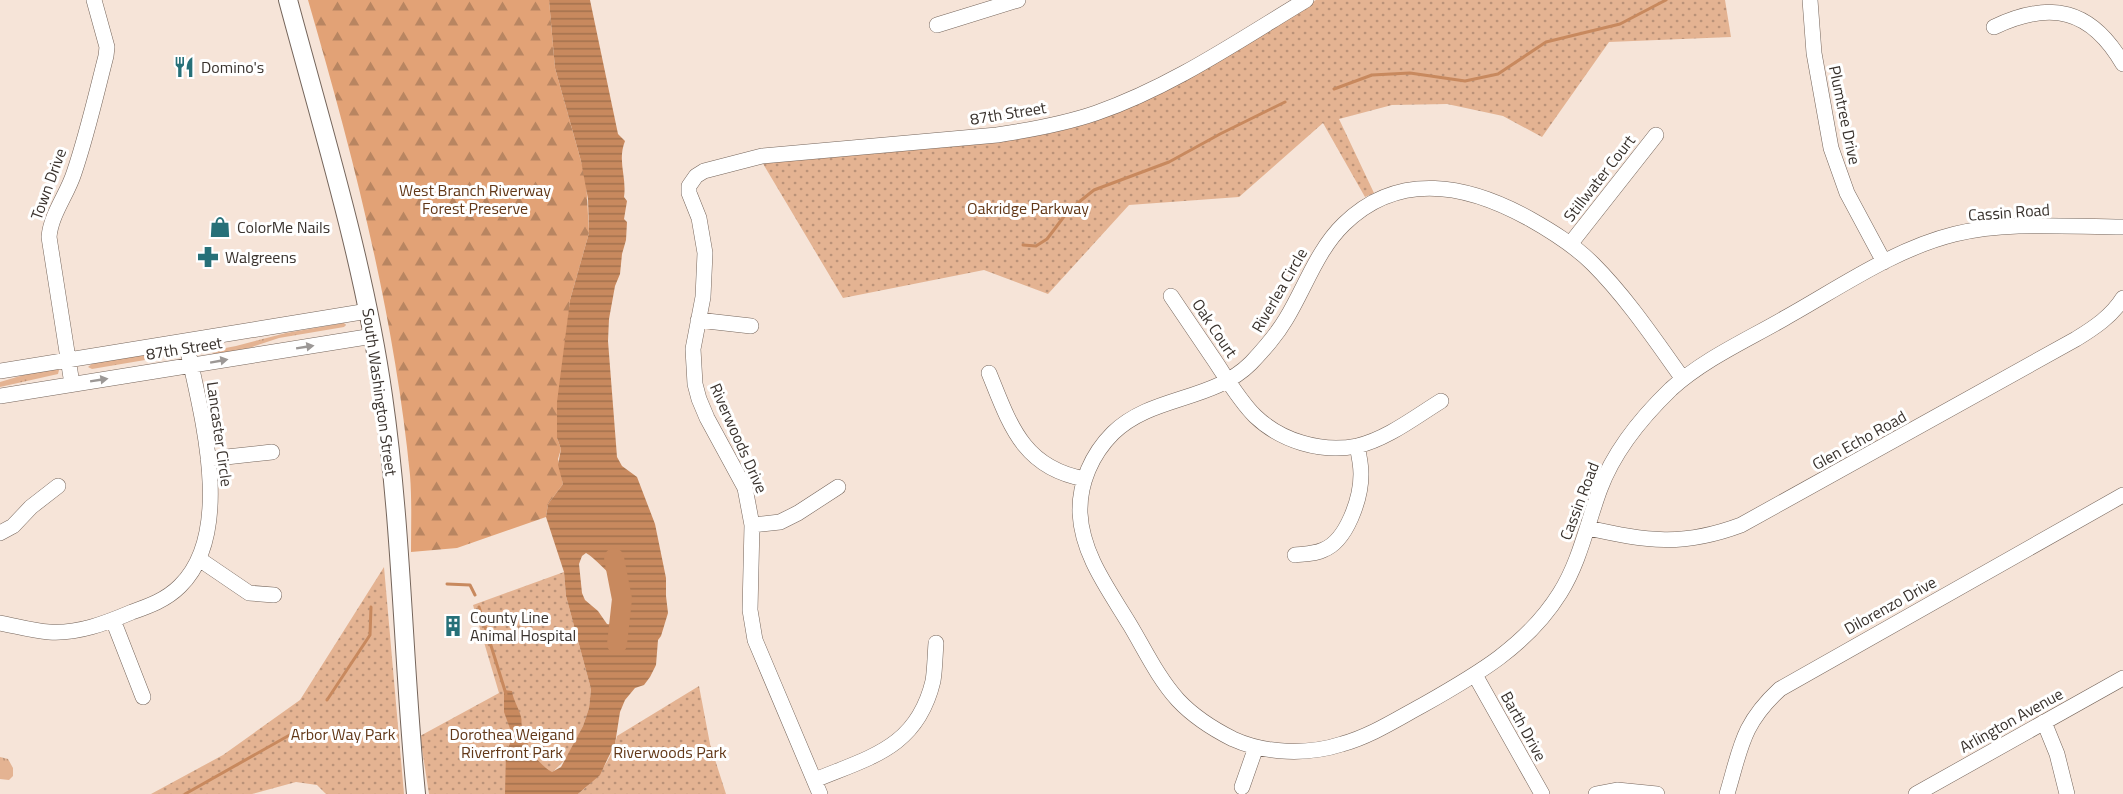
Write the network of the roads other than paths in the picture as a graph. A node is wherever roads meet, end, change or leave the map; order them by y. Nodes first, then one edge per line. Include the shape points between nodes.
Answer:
1 (94, 0) edge
2 (288, 0) edge
3 (1018, 0) edge
4 (1305, 0) edge
5 (1810, 0) edge
6 (937, 25) dead end
7 (1994, 27) dead end
8 (2123, 64) edge
9 (1656, 135) dead end
10 (691, 182) joint
11 (2123, 227) edge
12 (1571, 243) junction
13 (1884, 262) junction
14 (1171, 296) dead end
15 (2123, 298) edge
16 (368, 311) junction
17 (698, 320) junction
18 (751, 326) dead end
19 (373, 336) junction
20 (186, 342) junction
21 (68, 360) junction
22 (191, 365) junction
23 (0, 371) edge
24 (989, 374) dead end
25 (1683, 379) junction
26 (1228, 381) junction
27 (72, 384) junction
28 (0, 396) edge
29 (1441, 401) dead end
30 (1357, 446) junction
31 (272, 452) dead end
32 (208, 459) junction
33 (1085, 479) junction
34 (58, 486) dead end
35 (838, 487) dead end
36 (2123, 495) edge
37 (752, 525) junction
38 (1588, 528) junction
39 (0, 533) edge
40 (1295, 555) dead end
41 (199, 559) junction
42 (274, 595) dead end
43 (113, 620) junction
44 (0, 623) edge
45 (936, 644) dead end
46 (1475, 675) junction
47 (2123, 678) edge
48 (143, 697) dead end
49 (2044, 722) junction
50 (1253, 746) junction
51 (817, 787) edge
52 (1242, 787) dead end
53 (416, 794) edge
54 (1542, 794) edge
55 (1596, 794) edge
56 (1657, 794) edge
57 (1727, 794) edge
58 (1916, 794) edge
59 (2067, 794) edge

1 - 21 street, Town Drive via 106,56 75,172 50,227
2 - 16 main road, South Washington Street via 341,193
3 - 6 street
4 - 10 street, 87th Street via 1181,75 1094,114 997,135 762,156 715,167
5 - 13 street, Plumtree Drive via 1814,53 1831,148 1847,193
7 - 8 street via 2029,11 2066,12 2097,28
9 - 12 street, Stillwater Court
10 - 17 street, Riverwoods Drive via 688,190 699,218 705,253 705,282
11 - 13 street, Cassin Road via 2012,226 1979,230 1933,241
12 - 25 street, Riverlea Circle via 1624,299
12 - 26 street, Riverlea Circle via 1518,212 1474,193 1421,188 1391,195 1372,203 1341,226 1323,249 1270,343
13 - 25 street, Cassin Road
14 - 26 street, Oak Court
15 - 38 street, Glen Echo Road via 2095,328 1741,525 1702,537 1660,541
16 - 19 main road, South Washington Street
16 - 20 street, 87th Street
17 - 18 street
17 - 37 street, Riverwoods Drive via 693,368 699,399 745,488
22 -> 19 street, 87th Street
19 - 53 main road, South Washington Street via 390,448
20 - 21 street, 87th Street
20 - 22 street, Lancaster Circle
21 - 23 street, 87th Street
21 - 27 street, Town Drive
27 -> 22 street, 87th Street
22 - 32 street, Lancaster Circle
24 - 33 street via 1013,430 1028,451 1062,474
25 - 38 street, Cassin Road via 1650,410 1621,448 1608,471
26 - 30 street, Oak Court via 1254,414 1288,438 1316,446
26 - 33 street, Riverlea Circle via 1157,405 1127,422 1097,451
27 - 28 street, 87th Street
29 - 30 street via 1385,435
30 - 40 street via 1360,487 1346,527 1323,550
31 - 32 street
32 - 41 street, Lancaster Circle via 210,502
33 - 50 street, Riverlea Circle via 1080,510 1089,554 1155,668 1182,704 1200,720 1238,742
34 - 39 street
35 - 37 street via 780,522
36 - 57 street, Dilorenzo Drive via 1780,689 1749,725
37 - 51 street, Riverwoods Drive via 755,640
38 - 46 street, Cassin Road via 1574,566 1547,611 1513,648
41 - 42 street via 249,593
41 - 43 street, Lancaster Circle via 188,577 169,595
43 - 44 street, Lancaster Circle via 70,632 35,631
43 - 48 street
45 - 51 street via 930,689 906,734 880,753
46 - 50 street, Cassin Road via 1384,726 1341,745 1297,751
46 - 54 street, Barth Drive
47 - 49 street, Arlington Avenue
49 - 58 street, Arlington Avenue
49 - 59 street
50 - 52 street
55 - 56 street via 1617,790

